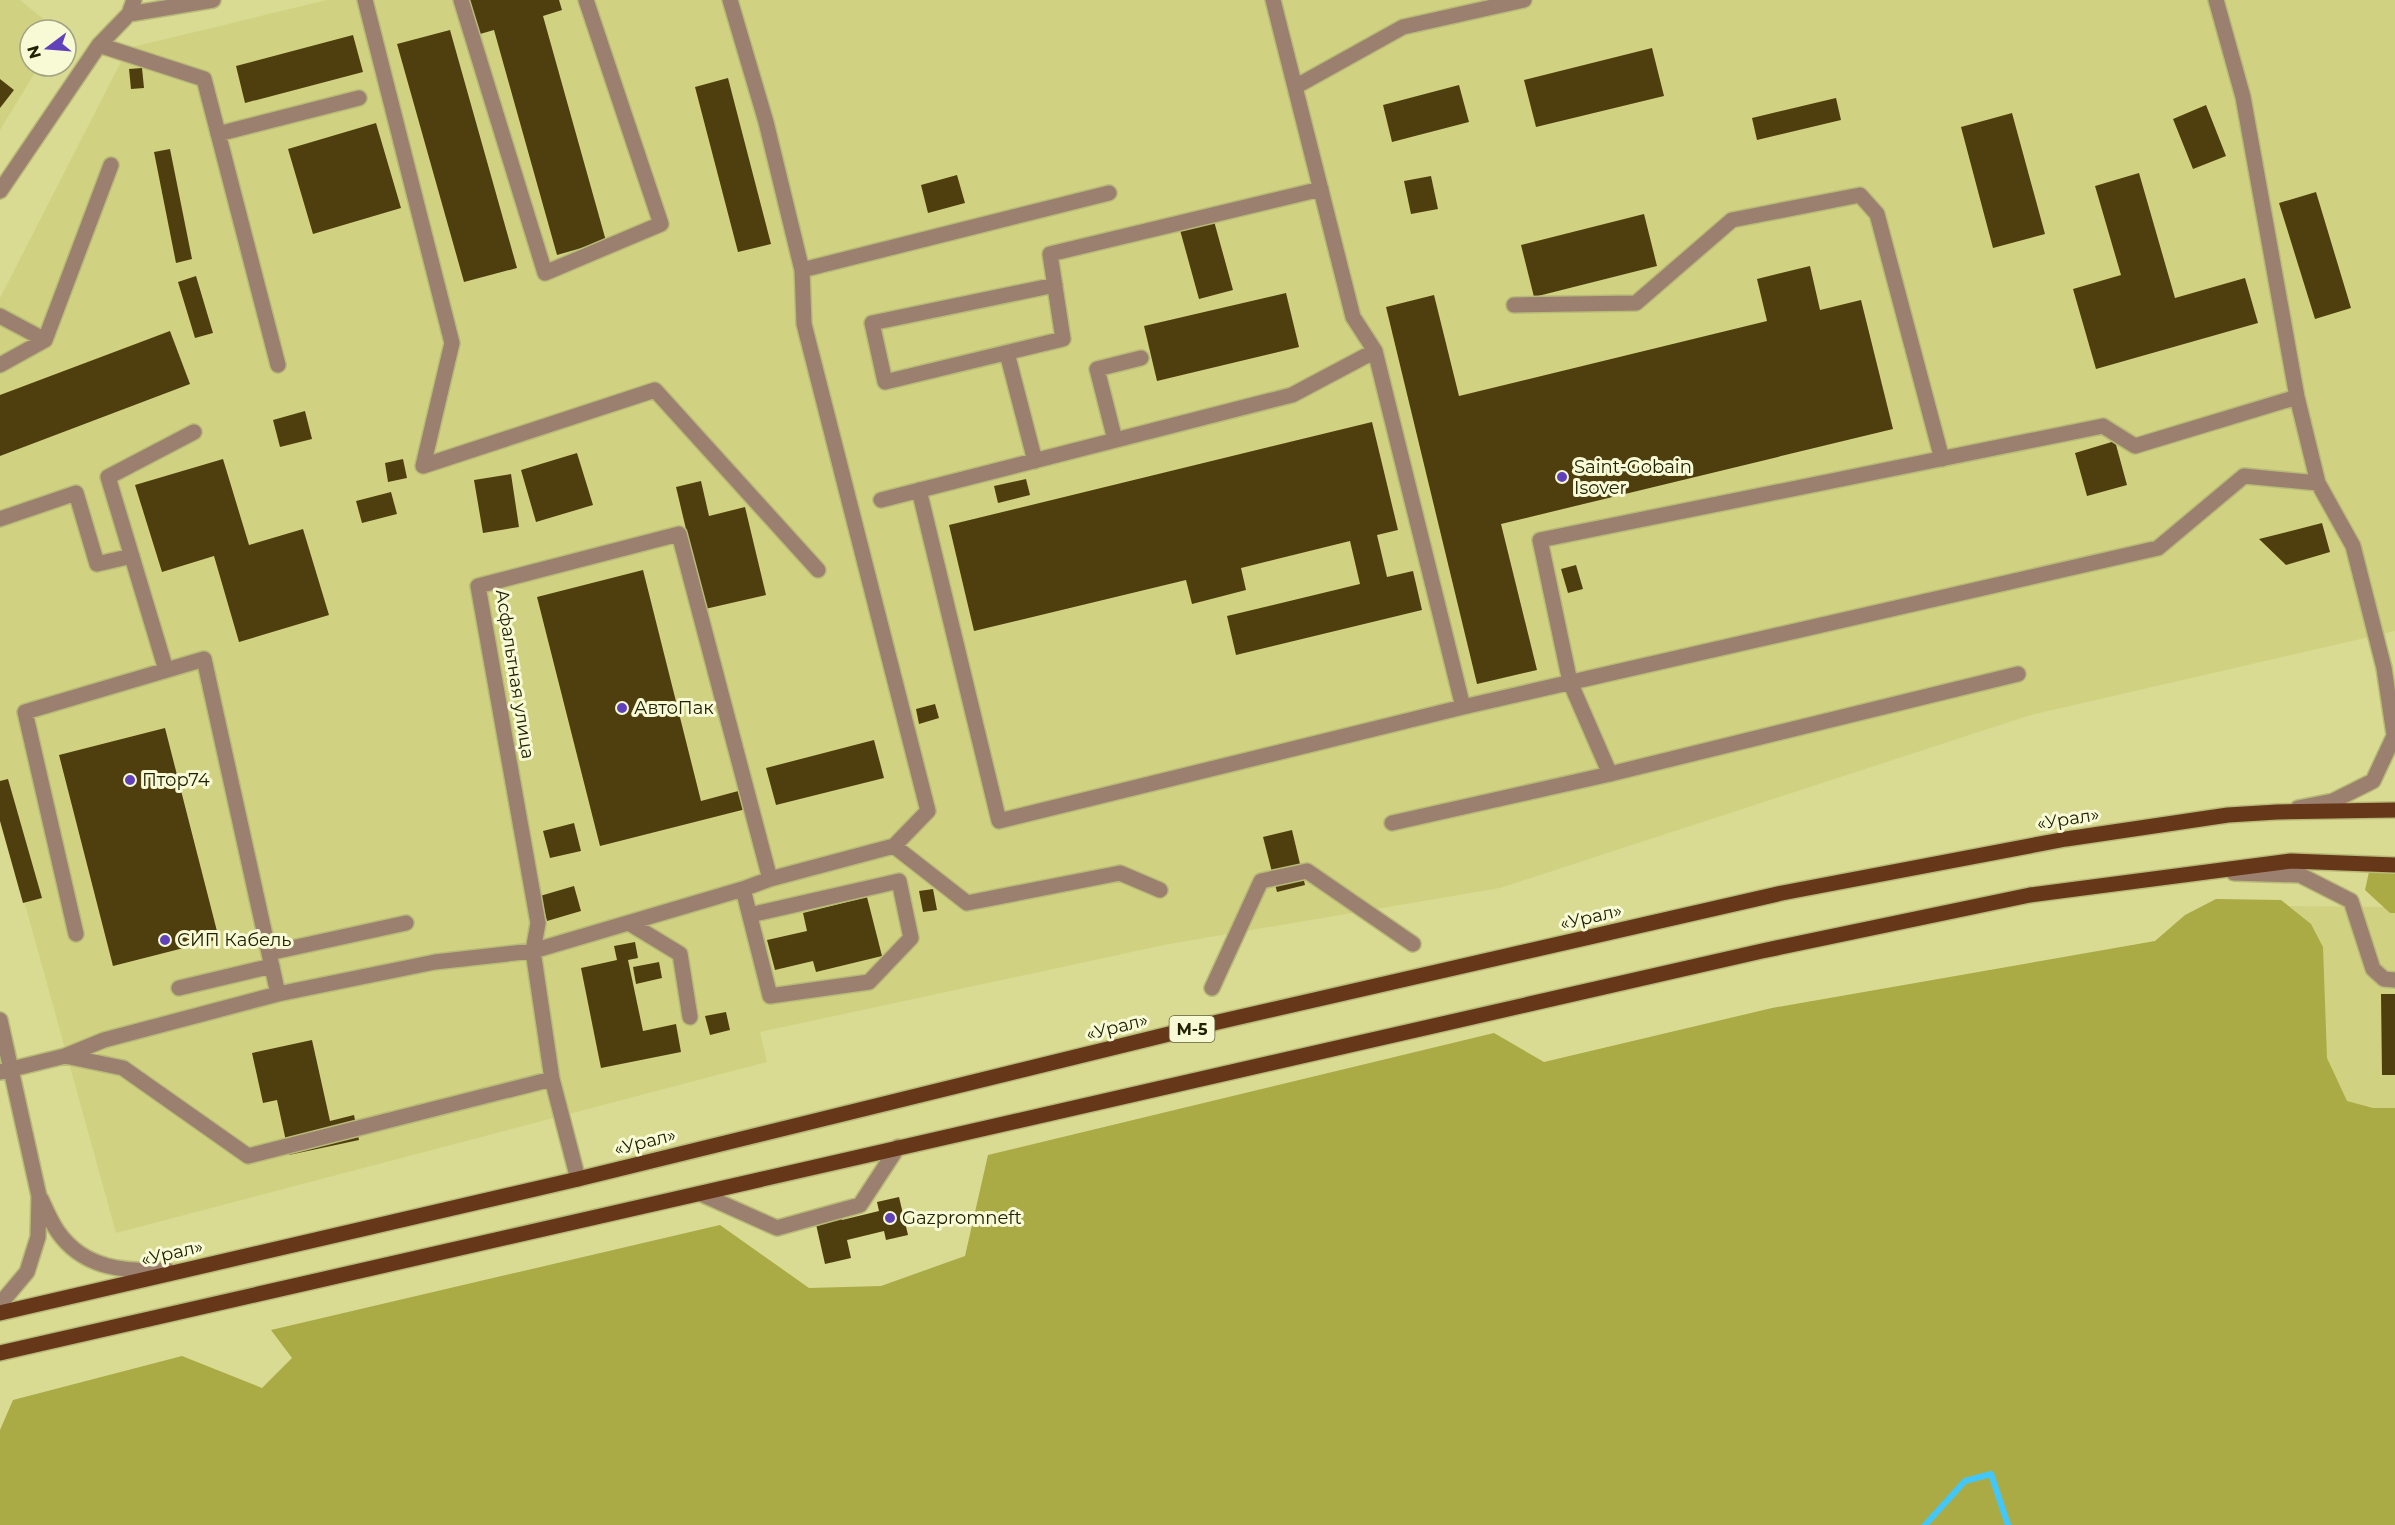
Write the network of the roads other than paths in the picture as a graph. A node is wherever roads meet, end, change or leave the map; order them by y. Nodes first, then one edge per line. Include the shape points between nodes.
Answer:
1 (213, 0) edge
2 (365, 0) edge
3 (460, 0) edge
4 (586, 0) edge
5 (730, 0) edge
6 (1273, 0) edge
7 (1524, 0) edge
8 (2216, 0) edge
9 (131, 7) edge
10 (99, 45) junction
11 (1295, 87) junction
12 (359, 98) dead end
13 (218, 134) junction
14 (111, 165) dead end
15 (1321, 189) junction
16 (0, 191) edge
17 (1109, 193) dead end
18 (802, 270) junction
19 (1055, 285) junction
20 (1514, 305) dead end
21 (0, 316) edge
22 (45, 340) junction
23 (1375, 351) junction
24 (1007, 353) junction
25 (1141, 358) dead end
26 (0, 365) edge
27 (278, 365) dead end
28 (2297, 397) junction
29 (194, 432) dead end
30 (1115, 440) junction
31 (1942, 459) junction
32 (1035, 460) junction
33 (2318, 483) junction
34 (919, 490) junction
35 (881, 500) dead end
36 (0, 519) edge
37 (132, 556) junction
38 (818, 570) dead end
39 (166, 670) junction
40 (2018, 675) dead end
41 (1570, 682) junction
42 (1463, 706) junction
43 (2394, 737) edge
44 (1610, 774) junction
45 (2395, 810) edge
46 (2277, 812) junction
47 (1392, 823) dead end
48 (894, 846) junction
49 (2395, 865) edge
50 (2204, 872) junction
51 (770, 879) junction
52 (743, 889) junction
53 (1160, 890) dead end
54 (750, 915) junction
55 (406, 923) dead end
56 (629, 923) junction
57 (76, 934) dead end
58 (1413, 944) dead end
59 (533, 951) junction
60 (271, 959) junction
61 (2395, 980) edge
62 (179, 988) dead end
63 (1212, 988) dead end
64 (278, 994) junction
65 (690, 1017) dead end
66 (0, 1020) edge
67 (65, 1056) junction
68 (5, 1070) edge
69 (552, 1079) junction
70 (898, 1147) junction
71 (578, 1179) junction
72 (701, 1194) junction
73 (39, 1196) junction
74 (193, 1268) junction
75 (0, 1301) edge
76 (0, 1313) edge
77 (0, 1353) edge

1 - 9 street
2 - 38 street via 452,343 423,466 655,390
3 - 4 street via 545,273 661,224
5 - 18 street via 766,122
6 - 11 street
7 - 11 street via 1403,27
8 - 28 street via 2243,97
9 - 10 street
10 - 13 street via 204,79
10 - 16 street
11 - 15 street
12 - 13 street
13 - 27 street
14 - 22 street
15 - 19 street via 1050,254
15 - 23 street via 1353,317
17 - 18 street
18 - 48 street via 804,324 928,811
19 - 24 street via 1063,339
19 - 24 street via 872,323 885,382
20 - 31 street via 1636,303 1732,220 1860,195 1877,214
21 - 22 street
22 - 26 street
23 - 30 street via 1292,396
23 - 42 street
24 - 32 street
25 - 30 street via 1097,369
28 - 31 street via 2135,446 2103,426
28 - 33 street
29 - 37 street via 108,477
30 - 32 street
31 - 41 street via 1540,540
32 - 34 street
33 - 41 street via 2244,476 2158,548
33 - 43 street via 2353,546 2384,668
34 - 35 street
34 - 42 street via 999,821
36 - 37 street via 76,493 98,564
37 - 39 street
39 - 57 street via 25,712
39 - 60 street via 204,659
40 - 44 street
41 - 42 street
41 - 44 street
43 - 46 street via 2373,781 2333,801
44 - 47 street
45 - 46 main road, «Урал» / М-5
46 - 71 main road, «Урал» / М-5 via 2228,815 2066,839 1782,893 1218,1022
48 - 51 street
48 - 53 street via 967,903 1120,873
49 - 50 main road via 2291,861
50 - 61 street via 2300,875 2350,901 2373,969 2384,979
50 - 70 main road via 2030,895 1797,943
51 - 52 street
51 - 59 street, Асфальтная улица via 679,534 478,586 538,923
52 - 54 street
52 - 56 street
54 - 54 street via 770,996 868,982 911,938 899,881
55 - 60 street
56 - 59 street
56 - 65 street via 680,954
58 - 63 street via 1306,871 1261,881
59 - 64 street via 435,962
59 - 69 street, Асфальтная улица
60 - 62 street
60 - 64 street
64 - 67 street via 104,1040
66 - 68 street
67 - 68 street
67 - 69 street via 123,1068 248,1156
68 - 73 street
69 - 71 street, Асфальтная улица
70 - 72 main road
70 - 72 street via 860,1205 777,1228
71 - 74 main road, «Урал» / М-5
72 - 77 main road
73 - 74 street via 58,1232 77,1252 101,1265 136,1272
73 - 75 street via 38,1237 27,1272
74 - 76 main road, «Урал» / М-5

